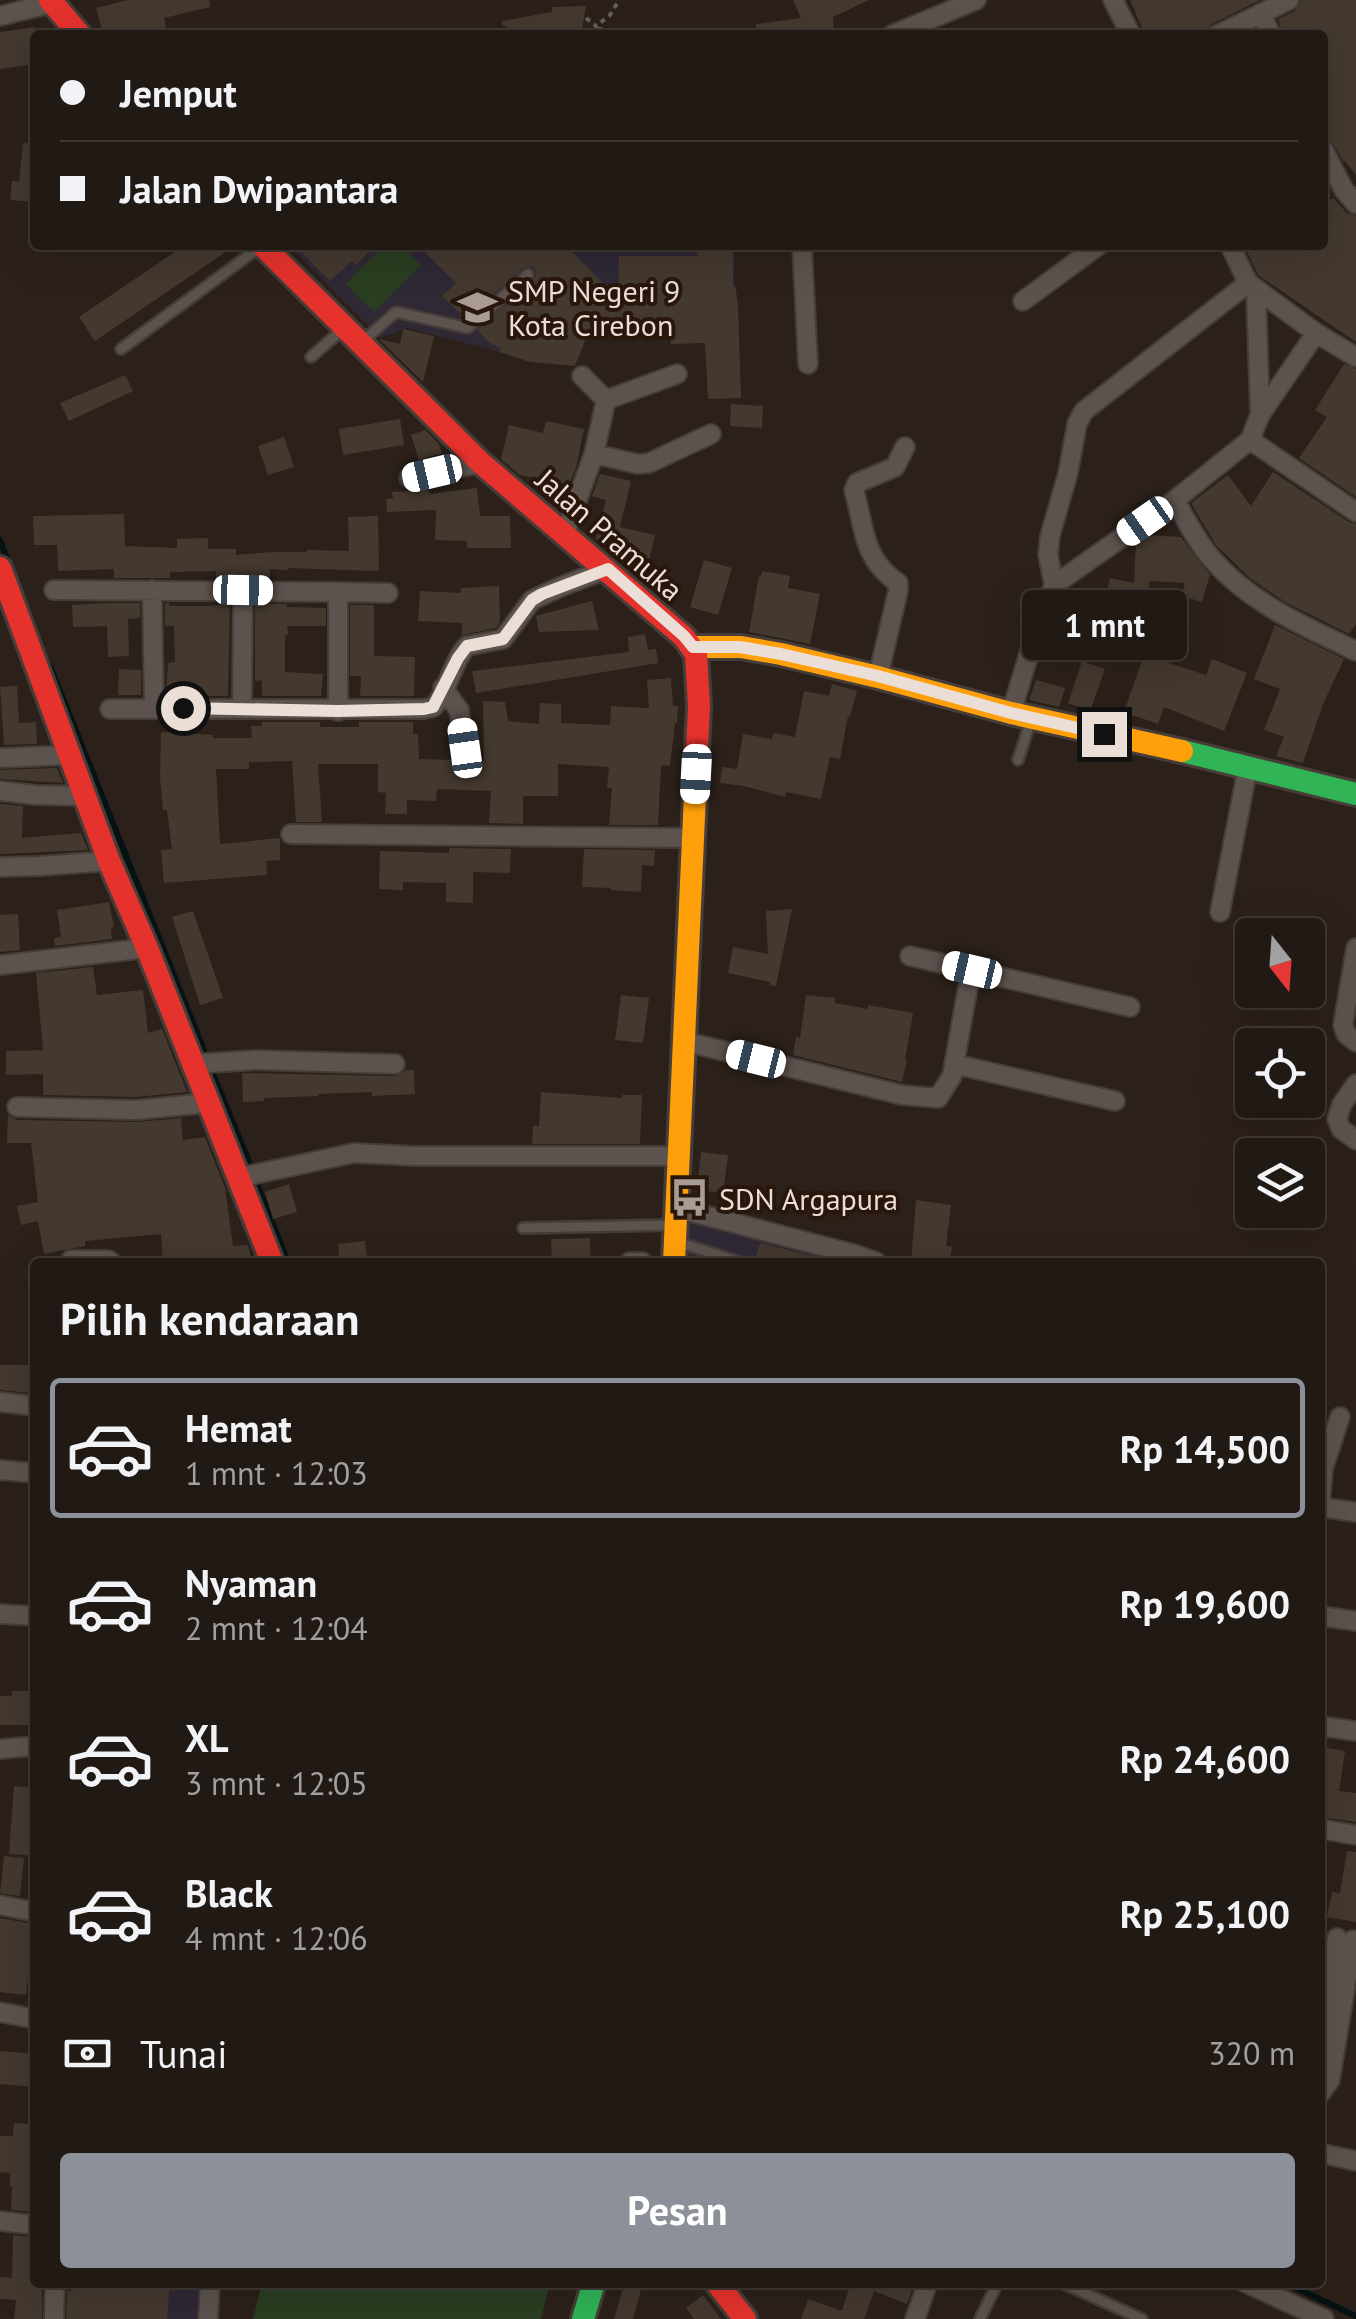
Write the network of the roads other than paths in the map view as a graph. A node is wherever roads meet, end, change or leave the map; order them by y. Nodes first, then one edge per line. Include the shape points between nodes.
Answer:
1 (976, 0) edge
2 (1113, 0) edge
3 (1289, 0) edge
4 (51, 2) edge
5 (1261, 14) junction
6 (0, 16) edge
7 (76, 30) edge
8 (904, 30) edge
9 (1128, 30) edge
10 (1227, 30) edge
11 (1269, 30) edge
12 (1328, 159) edge
13 (1356, 204) edge
14 (255, 250) edge
15 (267, 250) edge
16 (802, 250) edge
17 (1093, 250) edge
18 (1233, 250) edge
19 (528, 274) dead end
20 (1252, 286) junction
21 (1023, 301) dead end
22 (1316, 333) junction
23 (352, 335) junction
24 (121, 349) dead end
25 (311, 357) dead end
26 (1356, 357) edge
27 (808, 364) dead end
28 (678, 374) dead end
29 (582, 376) dead end
30 (606, 400) junction
31 (1260, 415) junction
32 (711, 434) dead end
33 (1250, 440) junction
34 (905, 446) dead end
35 (594, 454) junction
36 (481, 463) junction
37 (409, 478) dead end
38 (1174, 500) junction
39 (1356, 512) edge
40 (565, 533) junction
41 (0, 568) edge
42 (608, 569) junction
43 (1054, 585) junction
44 (54, 590) dead end
45 (152, 590) junction
46 (243, 590) junction
47 (338, 592) junction
48 (388, 593) dead end
49 (693, 647) junction
50 (1356, 651) edge
51 (878, 676) junction
52 (443, 688) junction
53 (154, 708) junction
54 (242, 708) junction
55 (110, 709) dead end
56 (338, 711) junction
57 (1022, 715) junction
58 (465, 748) dead end
59 (70, 755) junction
60 (0, 758) edge
61 (1018, 760) dead end
62 (1248, 766) junction
63 (0, 791) edge
64 (1356, 794) edge
65 (86, 796) junction
66 (291, 834) dead end
67 (692, 838) junction
68 (109, 861) junction
69 (0, 867) edge
70 (1220, 912) dead end
71 (147, 948) junction
72 (1356, 948) edge
73 (910, 956) dead end
74 (0, 965) edge
75 (972, 970) junction
76 (1130, 1008) dead end
77 (683, 1041) junction
78 (1356, 1042) edge
79 (192, 1064) junction
80 (395, 1064) dead end
81 (954, 1064) junction
82 (1356, 1084) edge
83 (1114, 1102) dead end
84 (207, 1103) junction
85 (17, 1107) dead end
86 (1356, 1140) edge
87 (678, 1156) junction
88 (237, 1178) junction
89 (523, 1228) dead end
90 (675, 1234) edge
91 (270, 1258) edge
92 (731, 1258) edge
93 (864, 1258) edge
94 (0, 1402) edge
95 (30, 1405) edge
96 (1340, 1417) dead end
97 (1325, 1460) edge
98 (0, 1470) edge
99 (30, 1473) edge
100 (1325, 1507) edge
101 (1356, 1512) edge
102 (0, 1614) edge
103 (30, 1616) edge
104 (1325, 1617) edge
105 (1356, 1621) edge
106 (1325, 1727) edge
107 (1356, 1731) edge
108 (30, 1747) edge
109 (1, 1754) edge
110 (1325, 1830) edge
111 (1356, 1835) edge
112 (0, 1905) edge
113 (30, 1911) edge
114 (1341, 1938) edge
115 (0, 2012) edge
116 (30, 2018) edge
117 (1325, 2025) edge
118 (1325, 2087) edge
119 (1325, 2154) edge
120 (1356, 2161) edge
121 (0, 2222) edge
122 (30, 2225) edge
123 (56, 2288) edge
124 (210, 2288) edge
125 (592, 2288) edge
126 (721, 2288) edge
127 (926, 2288) edge
128 (995, 2288) edge
129 (1071, 2288) edge
130 (1257, 2288) edge
131 (1119, 2314) edge
132 (54, 2319) edge
133 (208, 2319) edge
134 (583, 2319) edge
135 (745, 2319) edge
136 (915, 2319) edge
137 (980, 2319) edge
138 (1142, 2319) edge
139 (1324, 2319) edge

1 - 8 street
2 - 9 street
3 - 5 street
4 - 6 street
4 - 7 street
5 - 10 street
5 - 11 street
12 - 13 street
14 - 24 lane
15 - 23 street, Jalan Pramuka
16 - 27 street
17 - 21 street
18 - 20 street
19 - 23 lane via 468,328 396,312
20 - 22 street
20 - 31 street
20 - 43 street via 1084,412 1050,536
22 - 26 street
22 - 31 street
23 - 25 lane
23 - 36 street, Jalan Pramuka
28 - 30 street
29 - 30 street
30 - 35 street
31 - 33 street
32 - 35 street via 649,463
33 - 38 street
33 - 39 street
34 - 51 street via 896,467 854,490 875,564 898,583
35 - 40 street
36 - 37 street
36 - 40 street, Jalan Pramuka
38 - 43 street
38 - 50 street via 1235,582
40 - 42 street, Jalan Pramuka
41 - 59 street
42 - 49 street, Jalan Pramuka
42 - 52 street via 532,600 503,639 467,646
43 - 57 street via 1040,618
44 - 45 street
45 - 46 street
45 - 53 street
46 - 47 street
46 - 54 street
47 - 48 street
47 - 56 street
49 - 51 street via 754,649
49 - 67 street via 700,706
51 - 57 street
52 - 56 street via 433,707 424,709
52 - 58 street via 460,710
53 - 54 street
53 - 55 street
54 - 56 street
57 - 61 lane
57 - 62 street
59 - 60 street
59 - 65 street
62 - 64 street
62 - 70 street
63 - 65 street
65 - 68 street
66 - 67 street
67 - 77 street
68 - 69 street
68 - 71 street
71 - 74 street
71 - 79 street
72 - 78 street via 1342,1025
73 - 75 street
75 - 76 street
75 - 81 street
77 - 81 street via 938,1098
77 - 87 street
79 - 80 street
79 - 84 street
81 - 83 street
82 - 86 street via 1337,1120
84 - 85 street via 136,1110
84 - 88 street
87 - 88 street via 354,1153
87 - 90 street
88 - 91 street
89 - 90 lane
90 - 92 lane
90 - 93 street
94 - 95 street
96 - 97 street
98 - 99 street
100 - 101 street
102 - 103 street
104 - 105 street
106 - 107 street
108 - 109 street
110 - 111 street
112 - 113 street
114 - 117 street
114 - 118 street
115 - 116 street
119 - 120 street
121 - 122 street
123 - 132 street
124 - 133 street
125 - 134 street
126 - 135 street
127 - 136 street
128 - 137 lane
129 - 131 lane
130 - 139 street
131 - 138 lane

